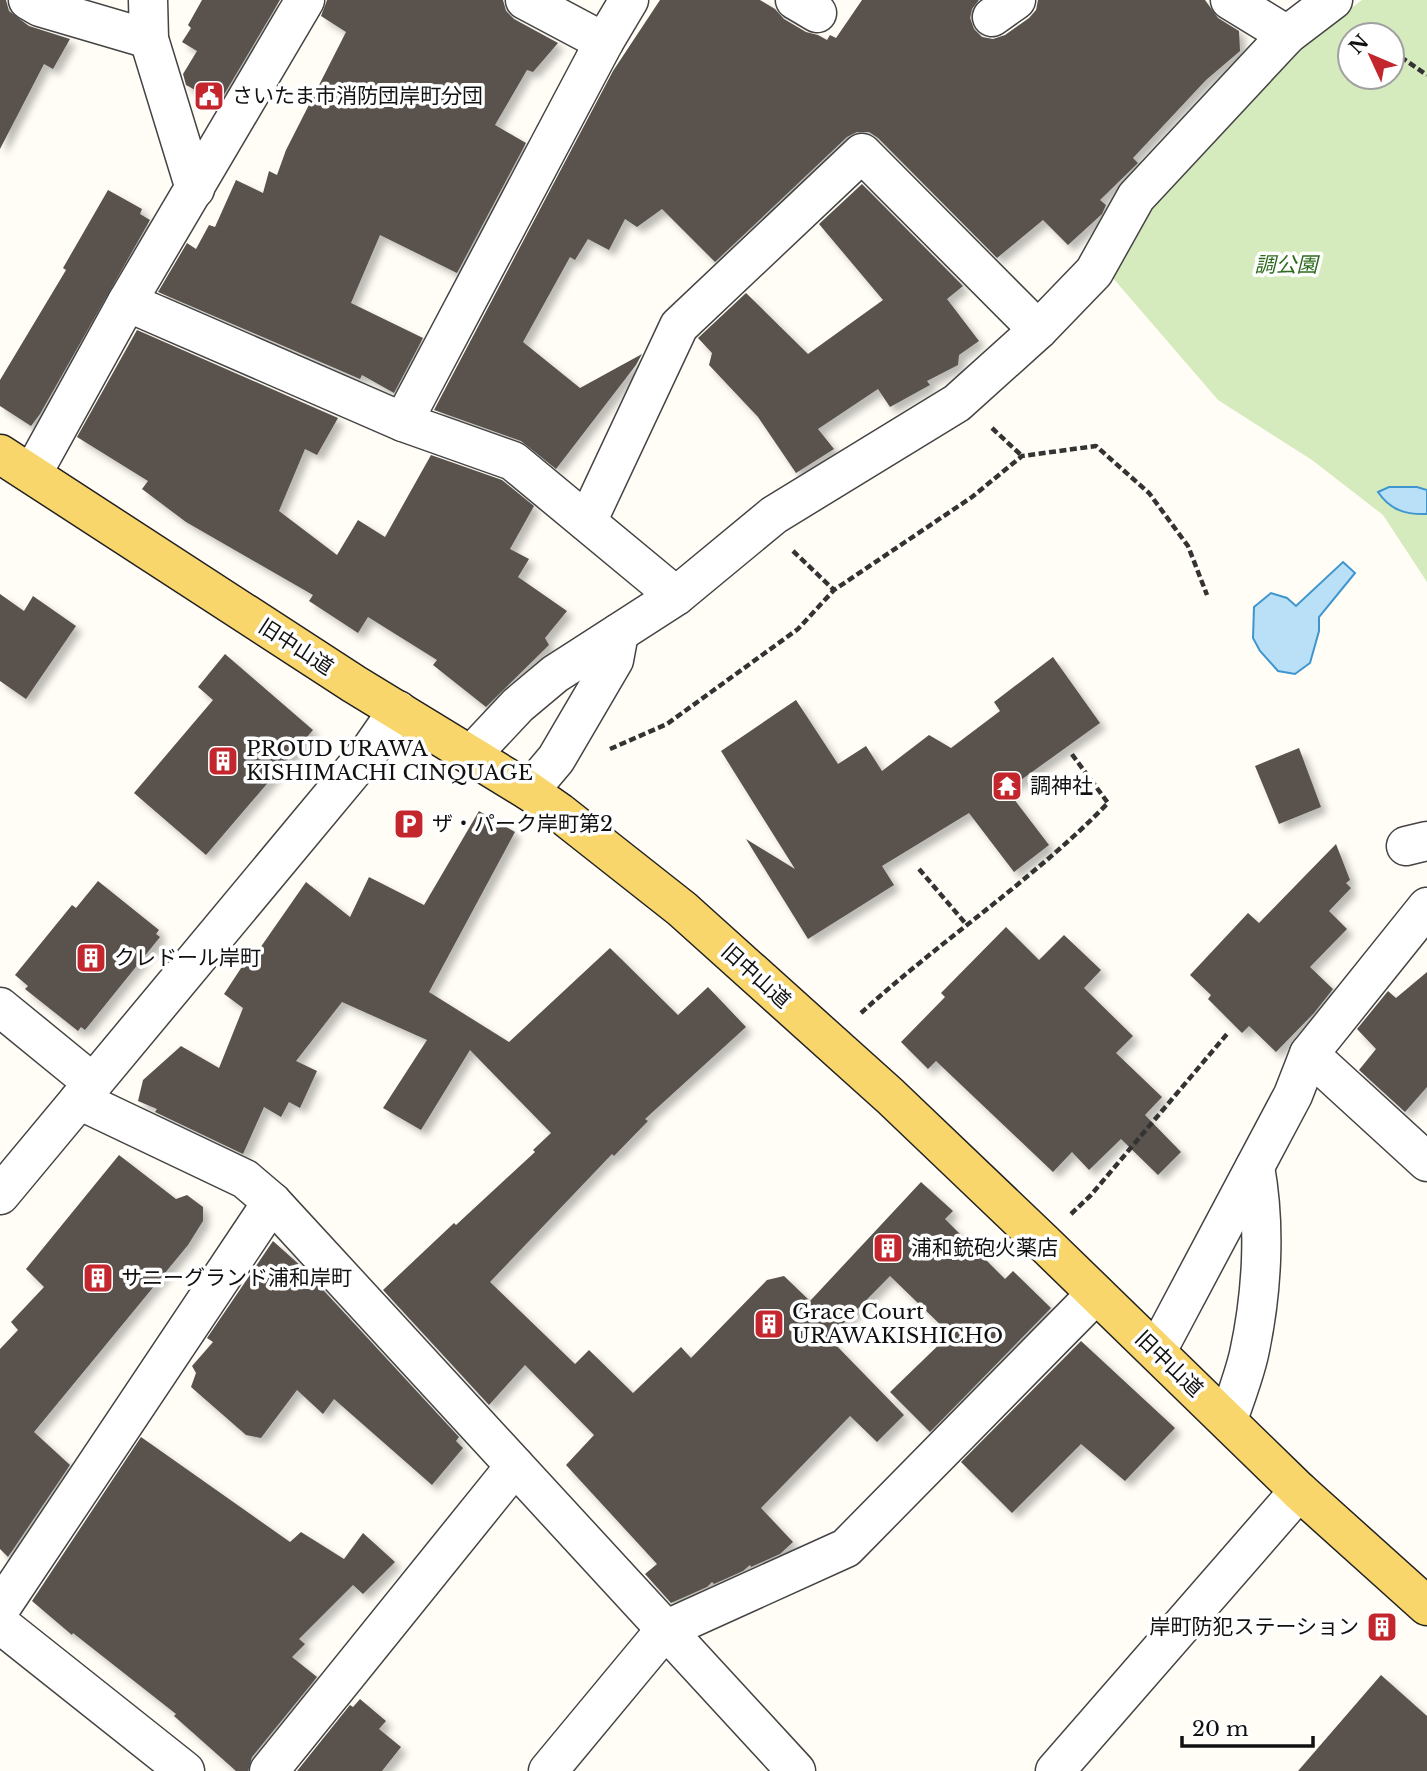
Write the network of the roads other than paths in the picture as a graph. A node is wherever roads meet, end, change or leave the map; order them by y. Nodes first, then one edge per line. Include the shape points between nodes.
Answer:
1 (28, 0) edge
2 (148, 0) edge
3 (305, 0) edge
4 (525, 0) edge
5 (629, 0) edge
6 (1230, 0) edge
7 (1333, 0) edge
8 (1287, 35) junction
9 (149, 38) junction
10 (604, 42) junction
11 (195, 189) junction
12 (127, 302) junction
13 (1038, 330) junction
14 (403, 422) junction
15 (16, 464) edge
16 (587, 522) junction
17 (676, 596) junction
18 (619, 633) junction
19 (398, 710) junction
20 (471, 755) junction
21 (529, 791) junction
22 (1427, 907) edge
23 (0, 1007) edge
24 (1308, 1054) junction
25 (86, 1091) junction
26 (1427, 1162) edge
27 (1255, 1167) junction
28 (0, 1195) edge
29 (272, 1202) junction
30 (1096, 1294) junction
31 (1157, 1351) junction
32 (1228, 1420) junction
33 (515, 1466) junction
34 (1299, 1491) junction
35 (1427, 1606) edge
36 (0, 1608) edge
37 (0, 1624) edge
38 (665, 1630) junction
39 (185, 1771) edge
40 (269, 1771) edge
41 (548, 1771) edge
42 (796, 1771) edge
43 (1055, 1771) edge

1 - 9 street
2 - 9 street
3 - 11 street
4 - 10 street
5 - 10 street
6 - 8 street
7 - 8 street
8 - 13 street via 1136,197 1094,272
9 - 11 street
10 - 14 street
11 - 12 street
12 - 14 street
12 - 15 street
13 - 16 street via 862,153 679,326
13 - 17 street via 957,403 774,515
14 - 16 street via 513,461
15 - 19 main road, 旧中山道
16 - 17 street
17 - 18 street
18 - 20 street via 536,689
18 - 21 street via 614,660 556,759
19 - 20 main road, 旧中山道
19 - 25 street via 371,749
20 - 21 main road, 旧中山道
21 - 30 main road, 旧中山道 via 682,909
22 - 24 street
23 - 25 street
24 - 26 street
24 - 27 street via 1293,1095
25 - 28 street
25 - 29 street via 245,1179
27 - 31 street
27 - 32 street via 1261,1201 1256,1314
29 - 33 street
29 - 36 street
30 - 31 main road, 旧中山道
30 - 38 street via 846,1548
31 - 32 main road, 旧中山道
32 - 34 main road, 旧中山道
33 - 38 street
33 - 40 street
34 - 35 main road, 旧中山道
34 - 43 street
37 - 39 street
38 - 41 street
38 - 42 street

